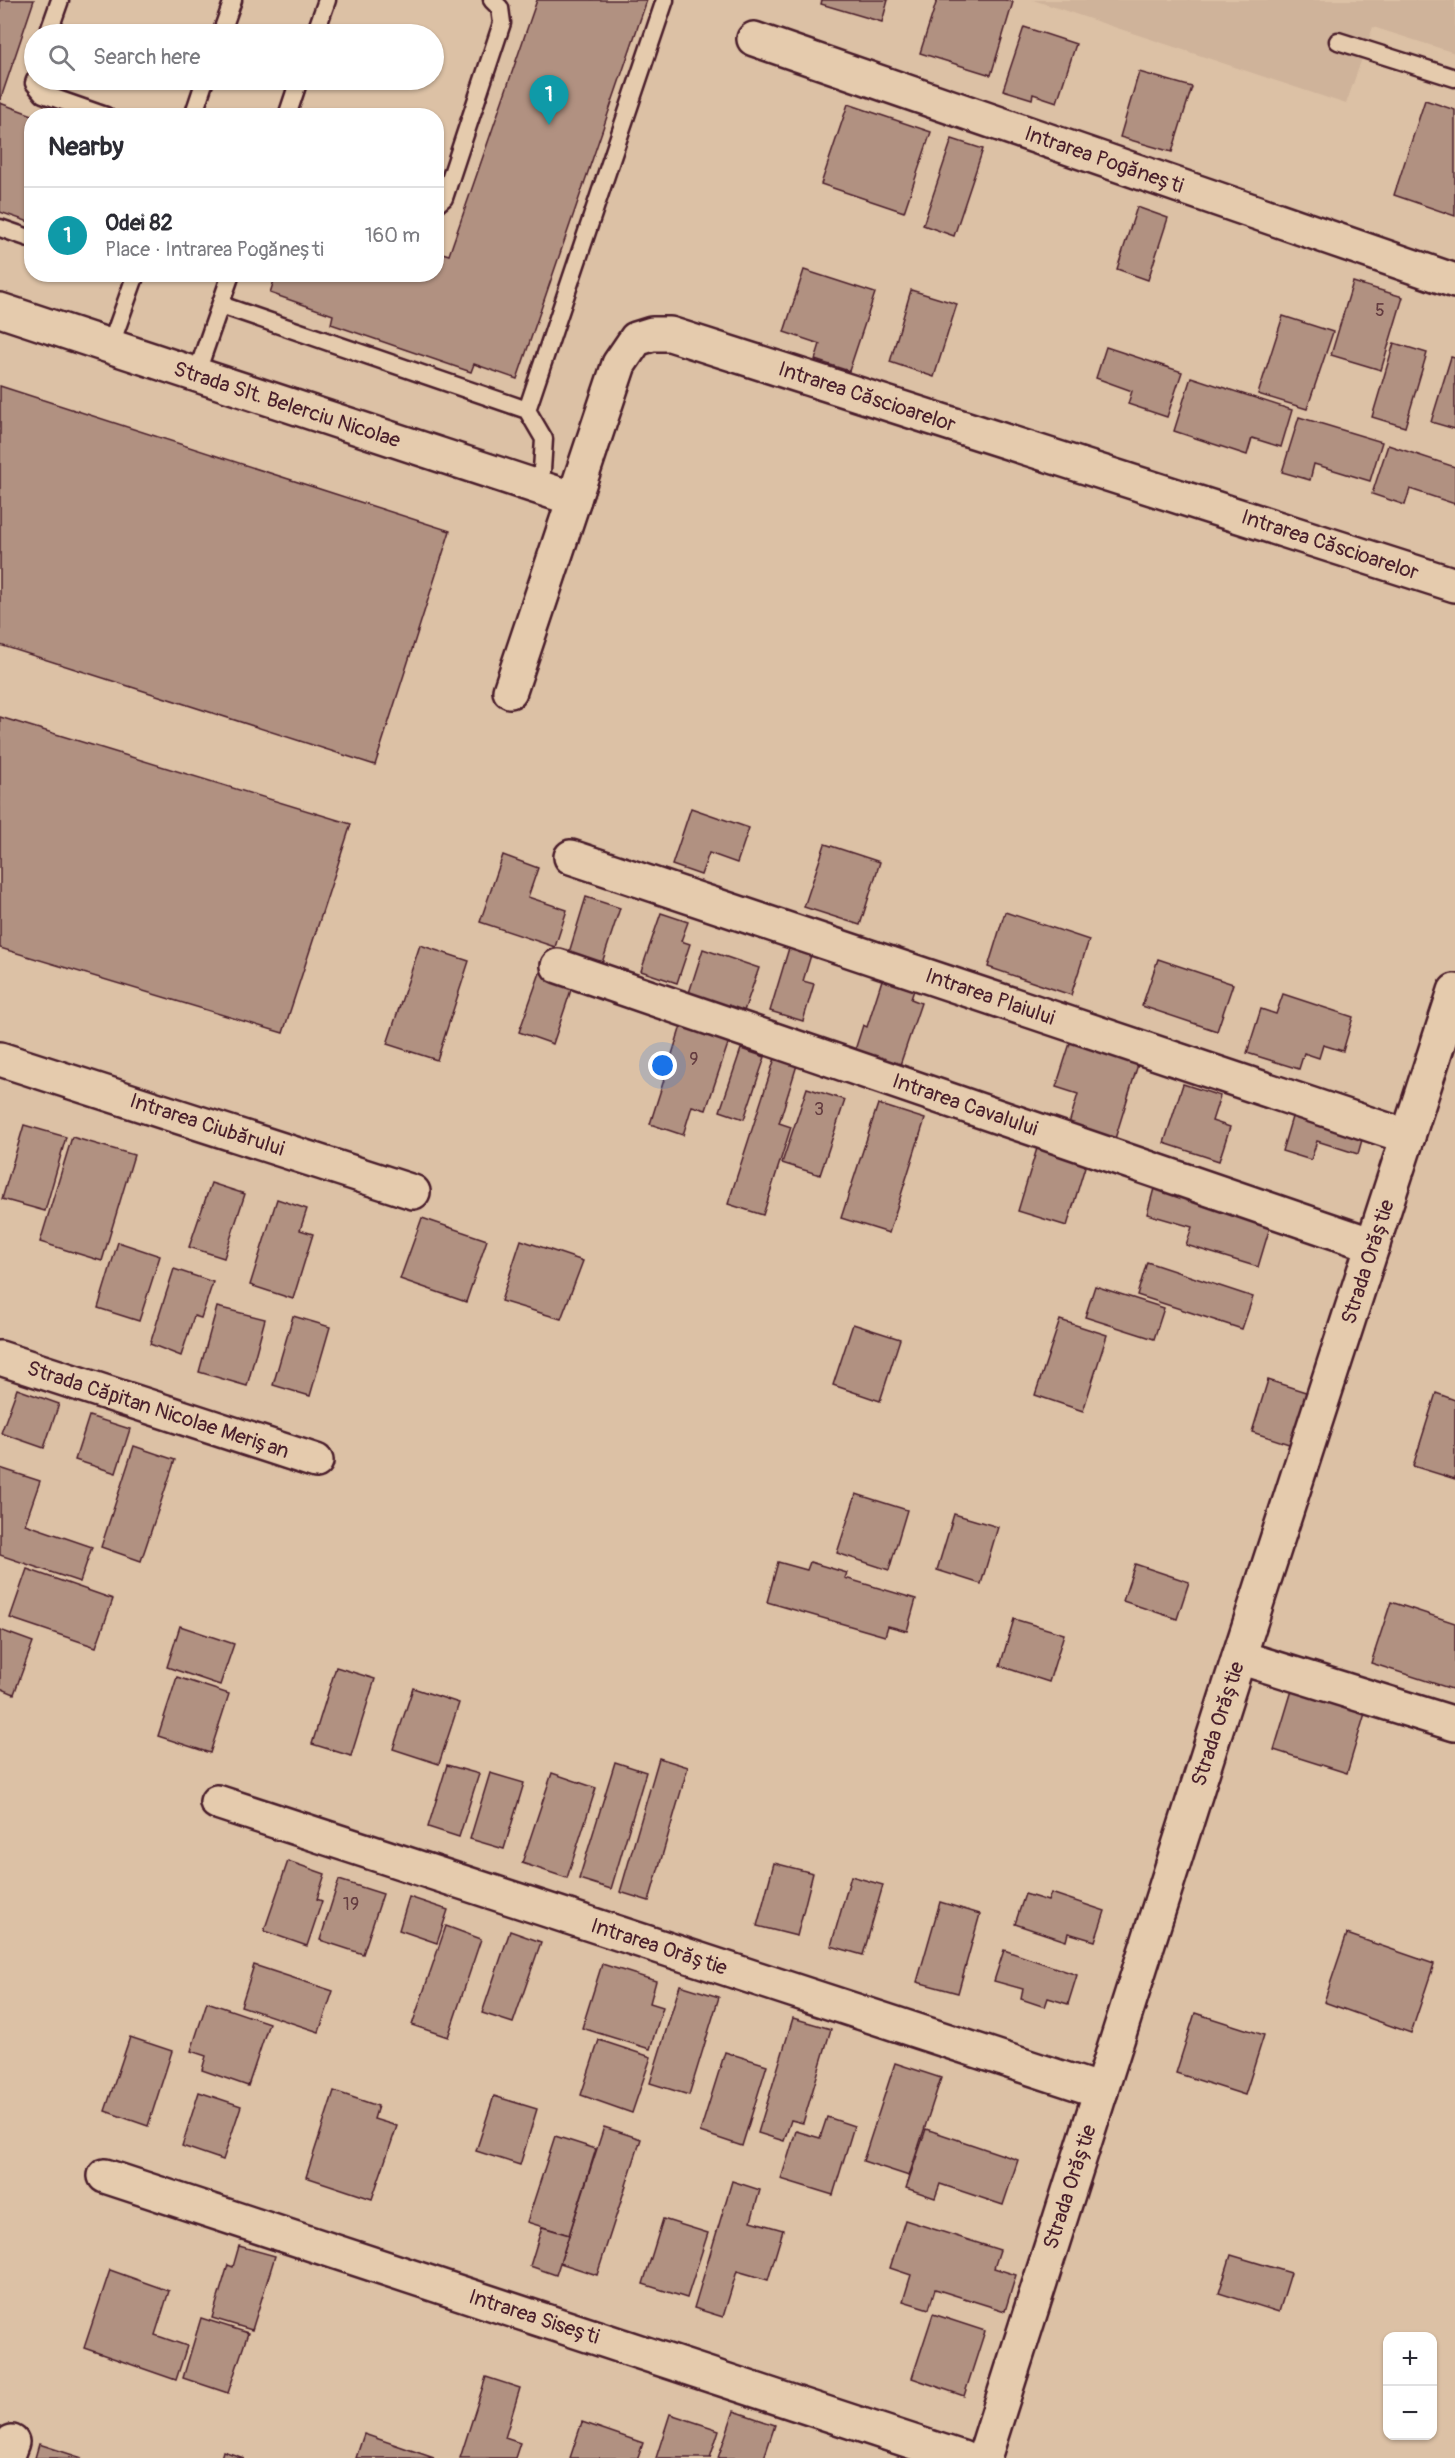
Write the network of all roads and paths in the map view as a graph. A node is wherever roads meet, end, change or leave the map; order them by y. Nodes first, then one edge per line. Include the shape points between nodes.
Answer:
1 (60, 0) edge
2 (233, 0) edge
3 (327, 0) edge
4 (492, 0) edge
5 (665, 0) edge
6 (52, 24) edge
7 (225, 24) edge
8 (319, 24) edge
9 (754, 39) dead end
10 (1338, 41) dead end
11 (1455, 78) edge
12 (40, 90) edge
13 (202, 90) edge
14 (296, 90) edge
15 (83, 108) edge
16 (196, 108) edge
17 (290, 108) edge
18 (444, 198) edge
19 (0, 228) edge
20 (24, 236) edge
21 (1455, 280) edge
22 (133, 282) edge
23 (228, 282) edge
24 (220, 305) junction
25 (0, 310) edge
26 (110, 346) junction
27 (196, 375) junction
28 (527, 410) junction
29 (536, 487) junction
30 (574, 499) junction
31 (1455, 585) edge
32 (510, 692) dead end
33 (571, 857) dead end
34 (558, 966) dead end
35 (1455, 991) edge
36 (0, 1059) edge
37 (1408, 1137) junction
38 (413, 1192) dead end
39 (1373, 1245) junction
40 (0, 1358) edge
41 (316, 1461) dead end
42 (1239, 1657) junction
43 (1455, 1724) edge
44 (217, 1802) dead end
45 (1101, 2091) junction
46 (105, 2176) dead end
47 (962, 2458) edge
48 (984, 2458) edge

1 - 6 lane
2 - 7 lane
3 - 8 lane
4 - 18 lane via 500,8 502,23
5 - 28 lane
9 - 21 street, Intrarea Pogănești
10 - 11 lane
12 - 15 lane
13 - 16 lane
14 - 17 lane
19 - 20 lane
22 - 26 lane
23 - 24 lane
24 - 27 lane
24 - 28 lane
25 - 26 street, Strada Slt. Belerciu Nicolae
26 - 27 street, Strada Slt. Belerciu Nicolae
27 - 29 street, Strada Slt. Belerciu Nicolae
28 - 29 lane via 544,439 542,470
29 - 30 street, Strada Slt. Belerciu Nicolae
30 - 31 street, Intrarea Căscioarelor via 619,364 636,339 670,334
30 - 32 street, Intrarea Căscioarelor
33 - 37 street, Intrarea Plaiului
34 - 39 street, Intrarea Cavalului
35 - 37 street, Strada Orăștie
36 - 38 street, Intrarea Ciubărului
37 - 39 street, Strada Orăștie
39 - 42 street, Strada Orăștie
40 - 41 street, Strada Căpitan Nicolae Merișan
42 - 43 street
42 - 45 street, Strada Orăștie
44 - 45 street, Intrarea Orăștie
45 - 48 street, Strada Orăștie
46 - 47 street, Intrarea Sisești

